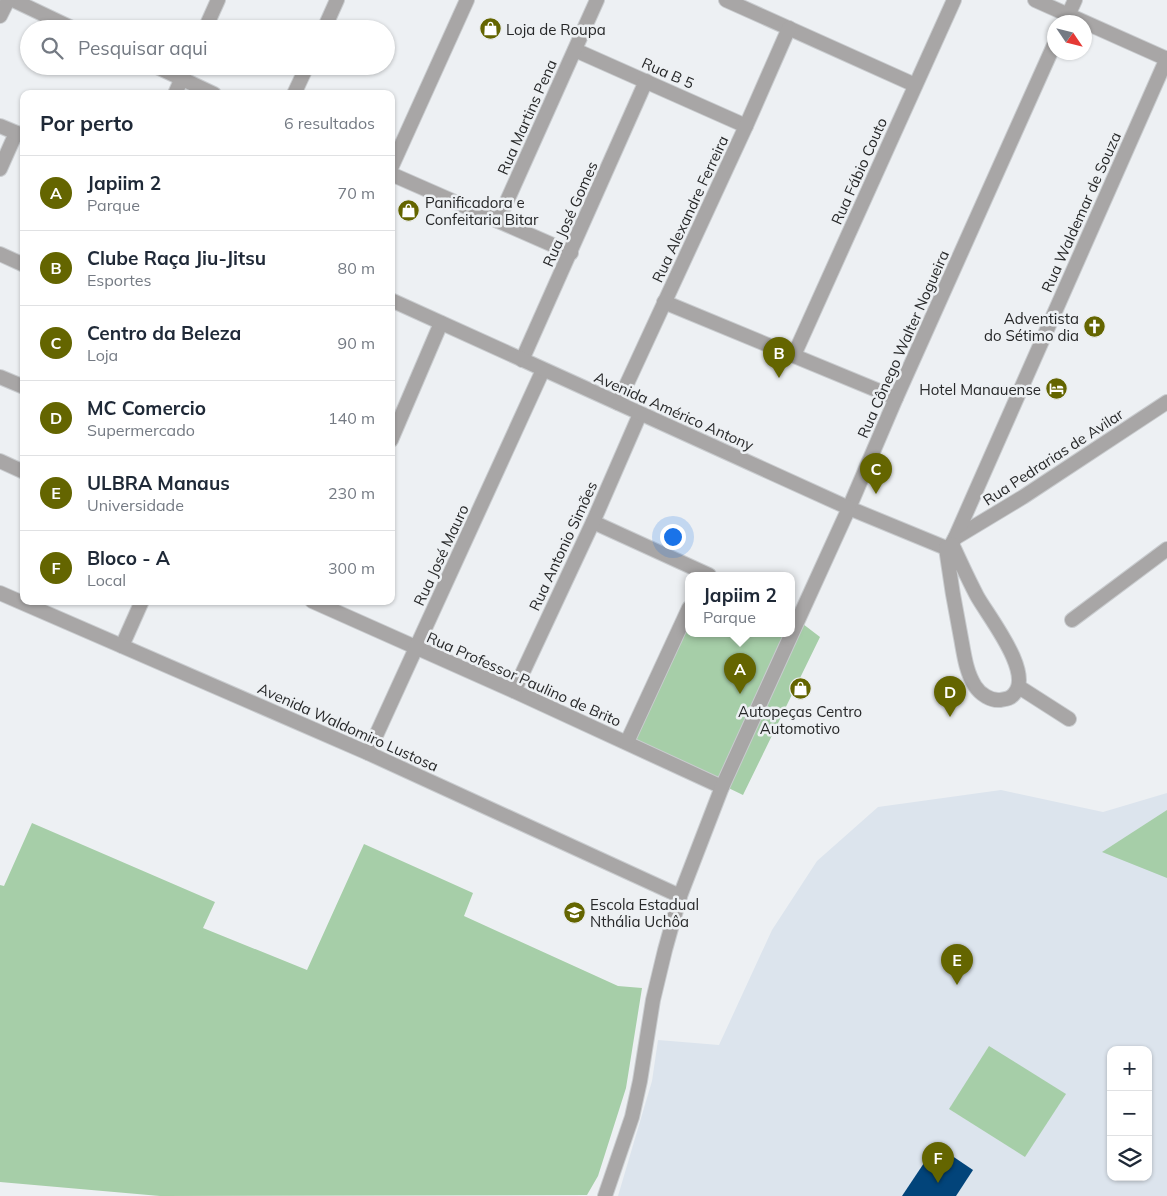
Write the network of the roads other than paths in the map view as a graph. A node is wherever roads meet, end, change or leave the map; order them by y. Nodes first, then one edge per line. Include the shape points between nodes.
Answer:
1 (8, 0) edge
2 (12, 0) edge
3 (218, 0) edge
4 (338, 0) edge
5 (467, 0) edge
6 (597, 0) edge
7 (726, 0) edge
8 (954, 0) edge
9 (1035, 0) edge
10 (1075, 0) edge
11 (1062, 15) edge
12 (1068, 15) edge
13 (0, 16) edge
14 (55, 20) edge
15 (209, 20) edge
16 (328, 20) edge
17 (790, 28) junction
18 (1092, 28) edge
19 (575, 50) junction
20 (1167, 59) edge
21 (1047, 60) edge
22 (184, 75) edge
23 (189, 75) edge
24 (302, 75) edge
25 (646, 81) junction
26 (914, 85) junction
27 (177, 90) edge
28 (209, 90) edge
29 (296, 90) edge
30 (0, 126) edge
31 (746, 126) junction
32 (20, 135) edge
33 (395, 159) edge
34 (0, 168) edge
35 (395, 176) edge
36 (498, 220) junction
37 (0, 254) edge
38 (571, 254) junction
39 (20, 263) edge
40 (395, 302) edge
41 (664, 302) junction
42 (441, 323) junction
43 (794, 355) junction
44 (522, 360) junction
45 (543, 370) junction
46 (0, 377) edge
47 (20, 385) edge
48 (896, 398) junction
49 (1167, 402) edge
50 (618, 403) junction
51 (640, 414) junction
52 (395, 429) edge
53 (0, 460) edge
54 (20, 470) edge
55 (849, 508) junction
56 (593, 522) junction
57 (951, 543) junction
58 (1167, 549) edge
59 (700, 572) edge
60 (0, 593) edge
61 (20, 602) edge
62 (28, 605) edge
63 (140, 605) edge
64 (321, 605) edge
65 (796, 616) edge
66 (685, 617) edge
67 (1072, 620) dead end
68 (787, 637) edge
69 (122, 646) junction
70 (416, 648) junction
71 (1019, 688) junction
72 (514, 691) junction
73 (1069, 719) dead end
74 (627, 742) junction
75 (368, 753) junction
76 (722, 787) junction
77 (680, 896) junction
78 (605, 1196) edge

1 - 13 street
2 - 14 street
3 - 15 street
4 - 16 street
5 - 33 street
6 - 19 street, Rua Martins Pena
7 - 17 street
8 - 26 street, Rua Fábio Couto
9 - 11 street
10 - 12 street
17 - 26 street
17 - 31 street, Rua Alexandre Ferreira
18 - 20 street
19 - 25 street, Rua B 5
19 - 36 street, Rua Martins Pena
20 - 57 street, Rua Waldemar de Souza
21 - 48 street, Rua Cônego Walter Nogueira
22 - 27 street
23 - 28 street
24 - 29 street
25 - 31 street, Rua B 5
25 - 38 street, Rua José Gomes
26 - 43 street, Rua Fábio Couto
30 - 32 street
31 - 41 street, Rua Alexandre Ferreira
32 - 34 street
35 - 36 street
36 - 38 street
37 - 39 street
38 - 44 street, Rua José Gomes
40 - 42 street, Avenida Américo Antony
41 - 43 street
41 - 50 street, Rua Alexandre Ferreira
42 - 44 street, Avenida Américo Antony
42 - 52 street
43 - 48 street
44 - 45 street, Avenida Américo Antony
45 - 50 street, Avenida Américo Antony
45 - 70 street, Rua José Mauro
46 - 47 street
48 - 55 street, Rua Cônego Walter Nogueira
49 - 57 street, Rua Pedrarias de Avilar
50 - 51 street, Avenida Américo Antony
51 - 55 street, Avenida Américo Antony
51 - 56 street, Rua Antonio Simões
53 - 54 street
55 - 57 street, Avenida Américo Antony
55 - 65 street, Rua Cônego Walter Nogueira
56 - 59 street
56 - 72 street, Rua Antonio Simões
57 - 71 street via 1014,659
57 - 71 street via 954,600 966,664 974,685 988,698 996,700 1007,699
58 - 67 street
60 - 61 street, Avenida Waldomiro Lustosa
62 - 69 street, Avenida Waldomiro Lustosa
63 - 69 street
64 - 70 street, Rua Professor Paulino de Brito
66 - 74 street
68 - 76 street, Rua Cônego Walter Nogueira
69 - 75 street, Avenida Waldomiro Lustosa
70 - 72 street, Rua Professor Paulino de Brito
70 - 75 street, Rua José Mauro
71 - 73 street
72 - 74 street, Rua Professor Paulino de Brito
74 - 76 street, Rua Professor Paulino de Brito
75 - 77 street, Avenida Waldomiro Lustosa
76 - 77 street, Rua Cônego Walter Nogueira
77 - 78 street, Rua Cônego Walter Nogueira via 653,1000 632,1117

